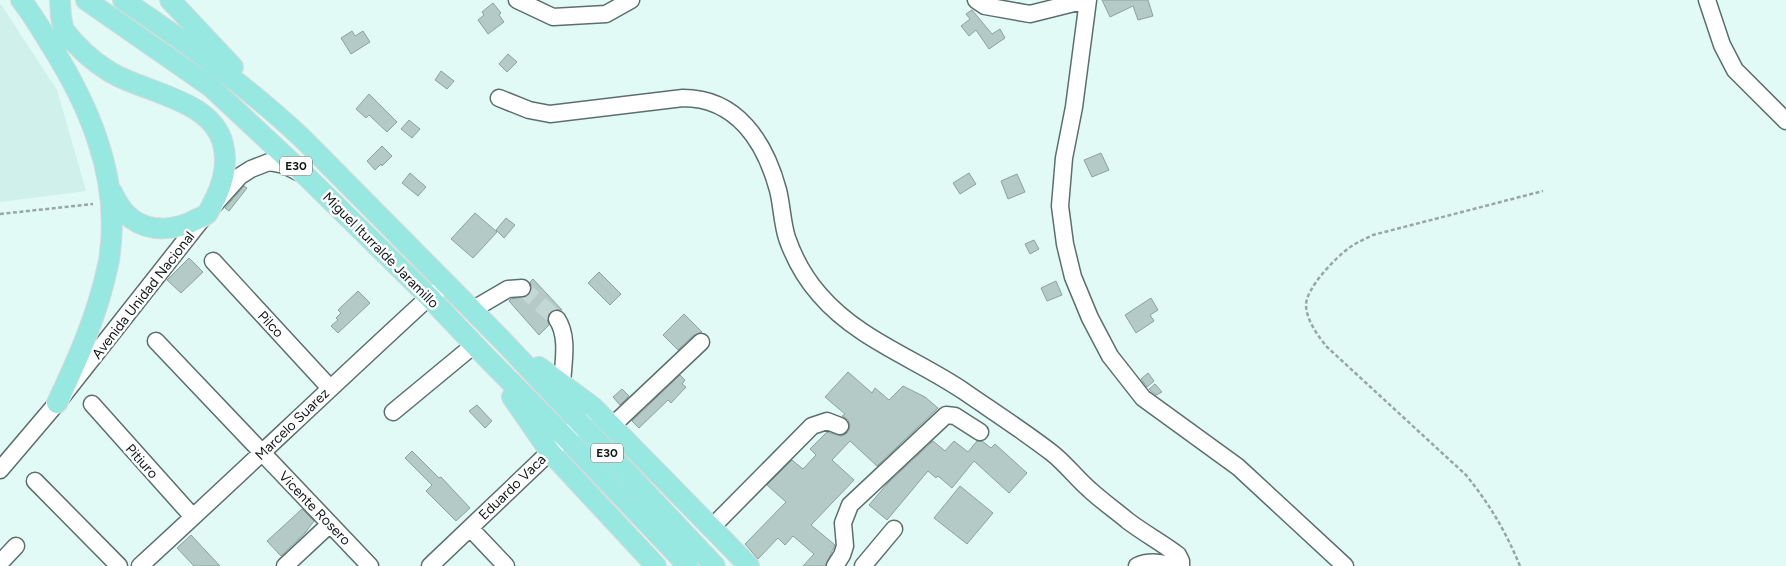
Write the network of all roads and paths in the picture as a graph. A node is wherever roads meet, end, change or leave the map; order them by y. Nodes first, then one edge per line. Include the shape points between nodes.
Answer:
1 (21, 0) edge
2 (86, 0) edge
3 (123, 0) edge
4 (170, 0) edge
5 (517, 0) edge
6 (631, 0) edge
7 (976, 0) edge
8 (1087, 0) edge
9 (1706, 0) edge
10 (61, 15) edge
11 (499, 98) dead end
12 (275, 113) junction
13 (1786, 121) edge
14 (306, 176) junction
15 (109, 182) junction
16 (1543, 191) dead end
17 (93, 204) dead end
18 (0, 214) edge
19 (206, 214) junction
20 (213, 261) dead end
21 (447, 285) junction
22 (522, 288) dead end
23 (429, 297) junction
24 (472, 310) junction
25 (557, 319) tunnel mouth
26 (501, 339) junction
27 (156, 341) dead end
28 (701, 342) dead end
29 (480, 351) junction
30 (562, 384) junction
31 (330, 388) junction
32 (57, 403) junction
33 (92, 404) dead end
34 (592, 406) junction
35 (393, 412) dead end
36 (612, 426) junction
37 (840, 426) dead end
38 (572, 430) junction
39 (980, 432) dead end
40 (550, 452) junction
41 (263, 454) junction
42 (0, 470) edge
43 (34, 481) dead end
44 (193, 517) junction
45 (330, 524) junction
46 (470, 528) junction
47 (711, 528) junction
48 (894, 529) dead end
49 (16, 546) dead end
50 (0, 563) edge
51 (114, 564) edge
52 (140, 566) edge
53 (285, 566) edge
54 (370, 566) edge
55 (430, 566) edge
56 (506, 566) edge
57 (656, 566) edge
58 (688, 566) edge
59 (715, 566) edge
60 (749, 566) edge
61 (835, 566) edge
62 (863, 566) edge
63 (1137, 566) edge
64 (1176, 566) edge
65 (1181, 566) edge
66 (1345, 566) edge
67 (1520, 566) edge

1 - 15 main road via 69,74 97,136
2 - 14 main road, Miguel Iturralde Jaramillo / E30 via 212,87
3 - 12 main road, Miguel Iturralde Jaramillo / E30 via 222,70
4 - 12 main road
5 - 6 street via 554,17 606,14
7 - 8 street via 985,6 1030,14
8 - 66 street via 1060,206 1073,277 1090,318 1110,356 1143,398 1238,467
9 - 13 street via 1735,70
10 - 15 main road via 68,47 105,133 110,162
10 - 19 main road via 83,52 111,72 192,106 212,122 221,135 226,158 220,185
11 - 65 street via 550,114 683,98 704,99 731,111 749,130 766,159 778,190 793,253 826,303 861,332 964,391 1052,453 1090,490 1178,555
12 - 21 main road, Miguel Iturralde Jaramillo / E30
14 - 19 street, Avenida Unidad Nacional via 284,165 269,162 240,176
14 - 23 main road, Miguel Iturralde Jaramillo / E30
15 - 19 main road via 120,208 132,220 147,226 172,229 190,224
15 - 32 main road via 113,220 109,264 78,359
16 - 67 path via 1365,239 1340,255 1321,275 1306,305 1315,330 1334,355 1466,475 1500,523
17 - 18 path
19 - 32 street, Avenida Unidad Nacional
20 - 31 street, Pilco
21 - 23 street, Marcelo Suarez
21 - 24 main road, Miguel Iturralde Jaramillo / E30
22 - 24 street via 508,289
23 - 29 main road, Miguel Iturralde Jaramillo / E30
23 - 31 street, Marcelo Suarez
24 - 26 main road, Miguel Iturralde Jaramillo / E30
25 - 30 street via 564,337
26 - 30 main road, Miguel Iturralde Jaramillo
26 - 38 main road, Miguel Iturralde Jaramillo / E30
27 - 41 street, Vicente Rosero
28 - 36 street
29 - 35 street
29 - 38 main road, Miguel Iturralde Jaramillo / E30
29 - 40 main road, Miguel Iturralde Jaramillo
30 - 34 main road, Miguel Iturralde Jaramillo
31 - 41 street, Marcelo Suarez
32 - 42 street, Avenida Unidad Nacional
33 - 44 street, Pitiuro
34 - 36 main road, Miguel Iturralde Jaramillo
34 - 38 street, Eduardo Vaca
36 - 47 main road, Miguel Iturralde Jaramillo
37 - 47 street via 827,421 812,426
38 - 40 street, Eduardo Vaca
38 - 58 main road, Miguel Iturralde Jaramillo / E30
38 - 59 main road, Miguel Iturralde Jaramillo / E30
39 - 61 street via 955,416 946,415 850,505 843,523 845,546
40 - 46 street, Eduardo Vaca
40 - 57 main road, Miguel Iturralde Jaramillo
41 - 44 street, Marcelo Suarez
41 - 45 street, Vicente Rosero
43 - 51 street
44 - 52 street, Marcelo Suarez
45 - 53 street
45 - 54 street, Vicente Rosero
46 - 55 street, Eduardo Vaca
46 - 56 street
47 - 60 main road, Miguel Iturralde Jaramillo
48 - 62 street
49 - 50 street
63 - 64 street via 1164,562

